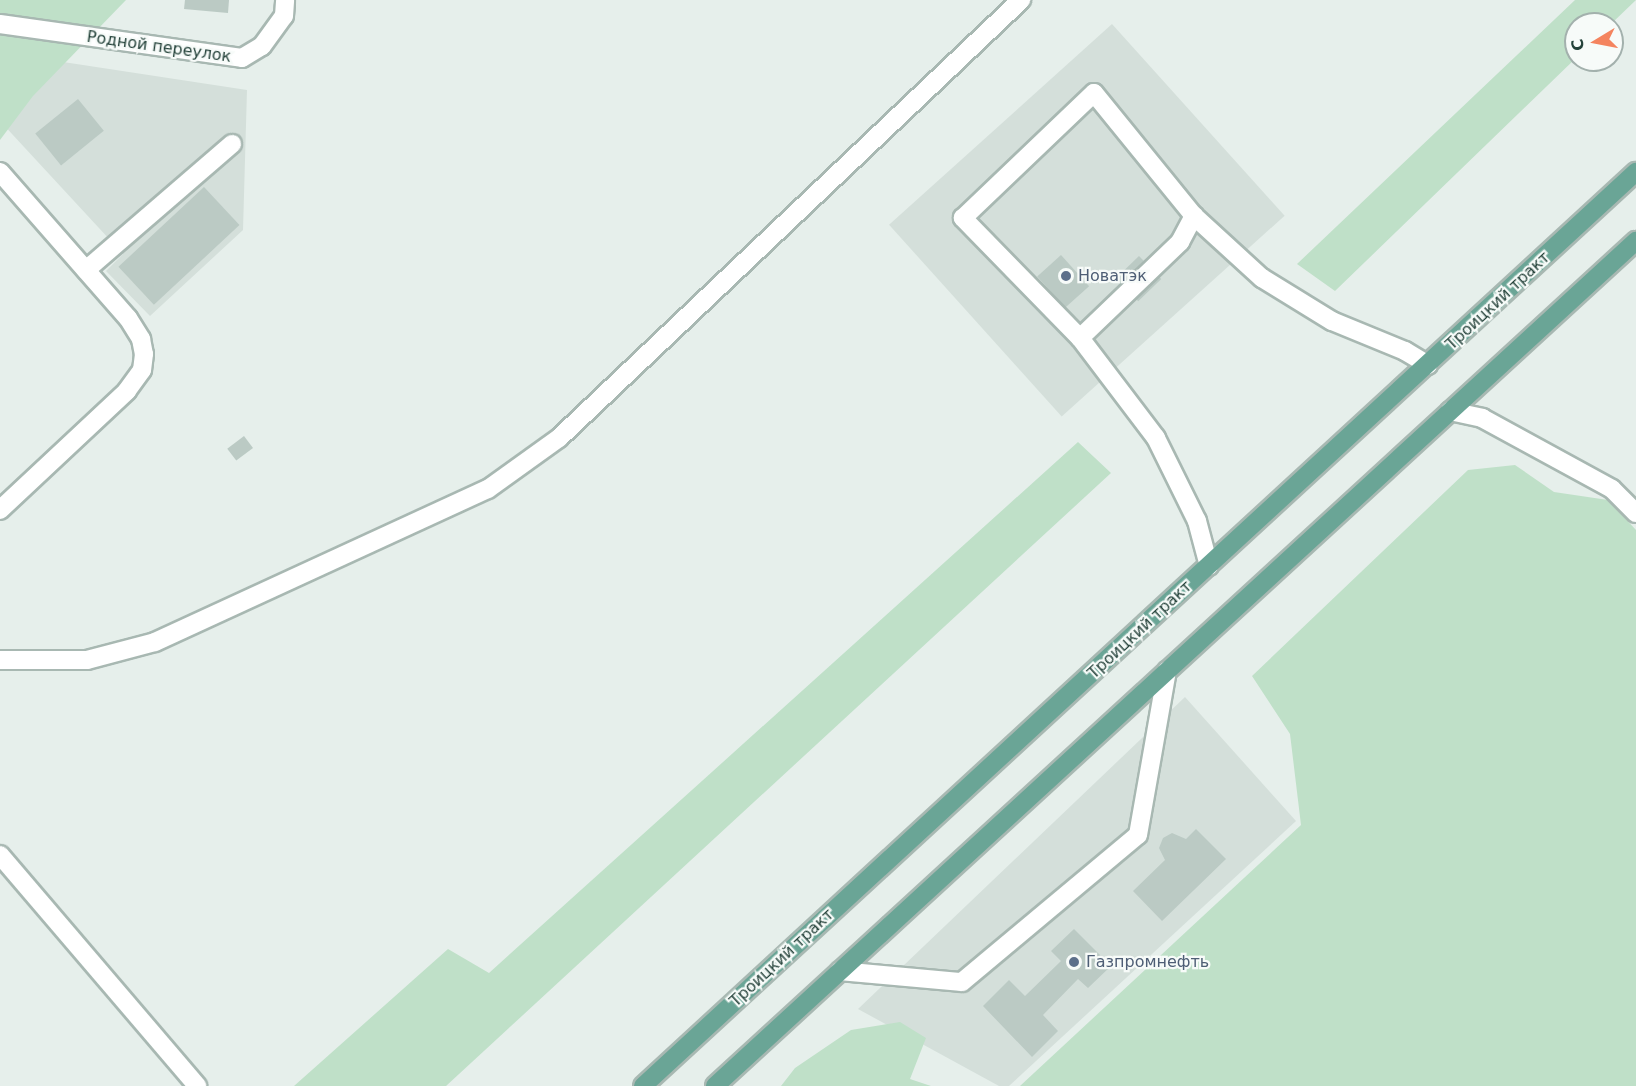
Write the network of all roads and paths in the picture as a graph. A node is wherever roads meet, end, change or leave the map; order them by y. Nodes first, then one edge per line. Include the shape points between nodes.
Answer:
1 (285, 0) edge
2 (1020, 0) edge
3 (0, 24) edge
4 (232, 144) dead end
5 (0, 172) edge
6 (1636, 172) edge
7 (1194, 216) junction
8 (1636, 241) edge
9 (86, 270) junction
10 (1080, 338) junction
11 (1428, 365) junction
12 (1450, 411) junction
13 (0, 510) edge
14 (1636, 513) edge
15 (1209, 566) junction
16 (0, 660) edge
17 (1167, 671) junction
18 (0, 855) edge
19 (840, 971) junction
20 (197, 1086) edge
21 (643, 1086) edge
22 (715, 1086) edge

1 - 3 street, Родной переулок via 284,16 262,46 242,58
2 - 16 street via 559,438 488,489 155,642 87,660
4 - 9 street
5 - 9 street
6 - 11 main road, Троицкий тракт
7 - 10 street via 1180,243
7 - 10 street via 1094,93 963,218
7 - 11 street via 1262,278 1332,321 1405,351
8 - 12 main road
9 - 13 street via 141,339 142,370 127,391
10 - 15 street via 1156,438 1197,521
11 - 15 main road, Троицкий тракт
12 - 14 street via 1482,418 1612,489
12 - 17 main road
15 - 21 main road, Троицкий тракт
17 - 19 main road
17 - 19 street via 1138,835 962,981
18 - 20 street
19 - 22 main road

